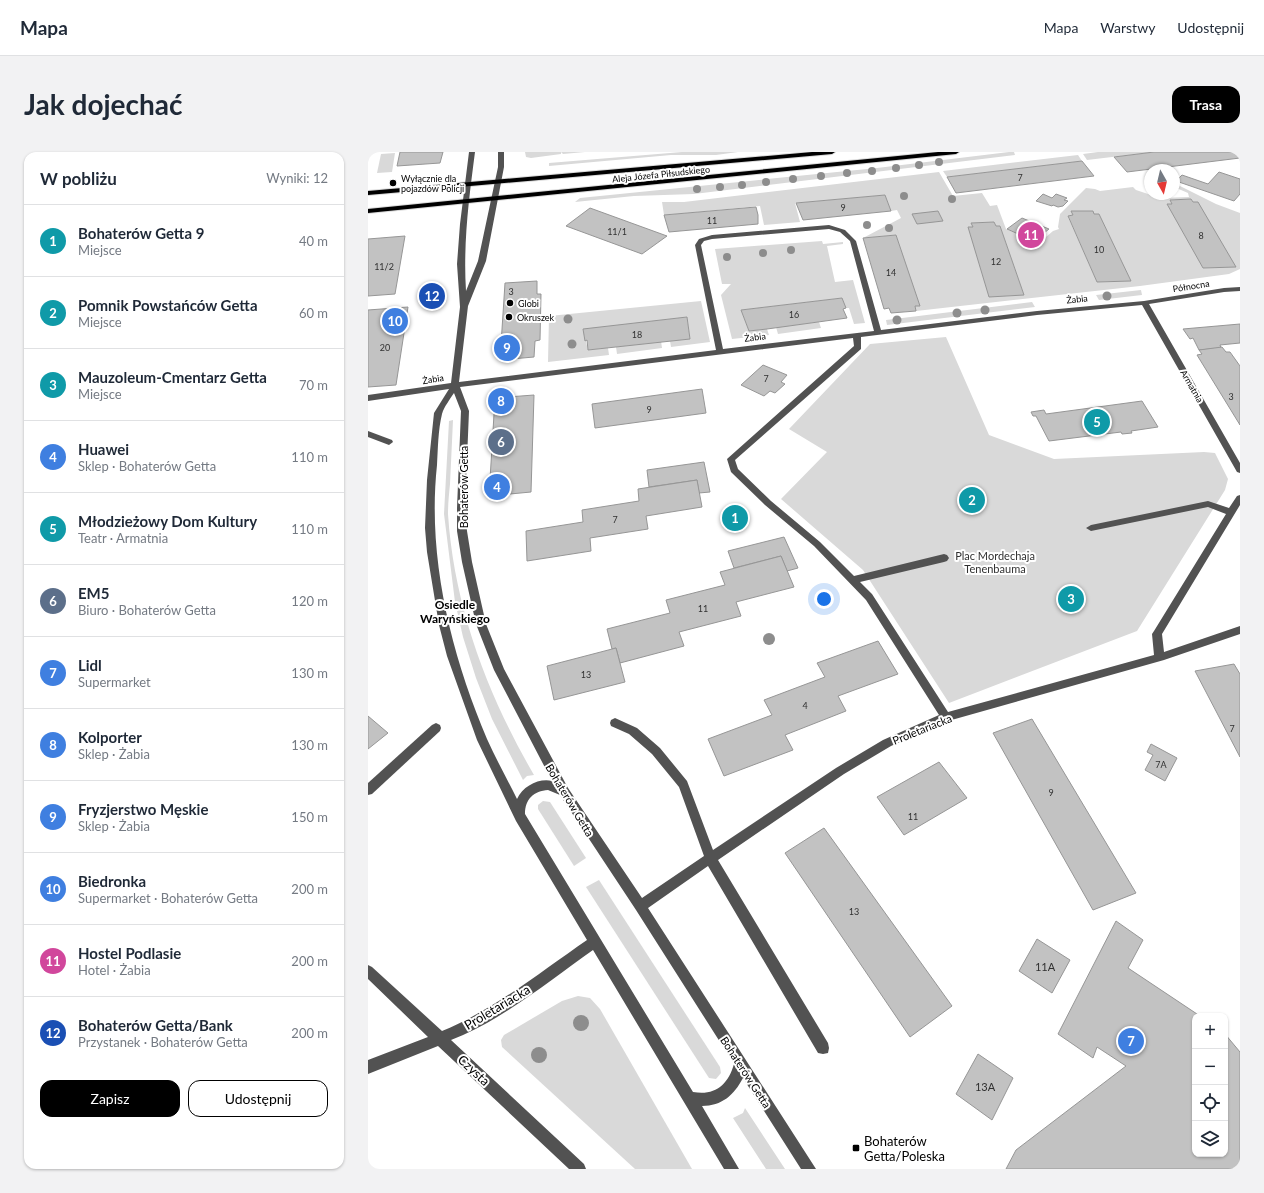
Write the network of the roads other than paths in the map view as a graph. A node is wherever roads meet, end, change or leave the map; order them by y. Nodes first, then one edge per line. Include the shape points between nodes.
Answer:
1 (472, 152) edge
2 (501, 152) edge
3 (832, 152) edge
4 (956, 152) edge
5 (497, 183) junction
6 (468, 185) junction
7 (368, 193) edge
8 (494, 199) junction
9 (466, 202) junction
10 (368, 211) edge
11 (1240, 289) edge
12 (1144, 303) junction
13 (464, 307) junction
14 (878, 332) junction
15 (856, 335) junction
16 (720, 351) junction
17 (455, 385) junction
18 (368, 398) edge
19 (368, 434) edge
20 (389, 442) dead end
21 (1240, 470) edge
22 (1240, 498) edge
23 (1231, 512) junction
24 (1091, 528) dead end
25 (944, 558) dead end
26 (853, 580) junction
27 (1240, 630) edge
28 (1159, 657) junction
29 (946, 718) junction
30 (615, 723) dead end
31 (436, 728) dead end
32 (368, 790) edge
33 (564, 792) junction
34 (520, 817) junction
35 (711, 860) junction
36 (640, 906) junction
37 (595, 942) junction
38 (368, 971) edge
39 (440, 1038) junction
40 (823, 1048) dead end
41 (741, 1064) junction
42 (368, 1067) edge
43 (689, 1098) junction
44 (579, 1169) edge
45 (732, 1169) edge
46 (809, 1169) edge

1 - 6 street, Bohaterów Getta
2 - 5 street, Bohaterów Getta
3 - 5 main road, Aleja Józefa Piłsudskiego
4 - 8 main road, Aleja Józefa Piłsudskiego
5 - 6 main road, Aleja Józefa Piłsudskiego
5 - 8 street, Bohaterów Getta
6 - 7 main road, Aleja Józefa Piłsudskiego
6 - 9 street, Bohaterów Getta
8 - 9 main road, Aleja Józefa Piłsudskiego
8 - 13 street, Bohaterów Getta via 482,261
9 - 10 main road, Aleja Józefa Piłsudskiego
9 - 13 street, Bohaterów Getta via 461,264
11 - 12 street, Północna
12 - 14 street, Żabia
12 - 21 street, Armatnia
13 - 17 street, Bohaterów Getta
14 - 15 street, Żabia
14 - 16 street via 853,241 849,234 841,229 822,227 712,237 701,240 698,245
15 - 16 street, Żabia
15 - 26 street via 858,347 731,459 734,470
16 - 17 street, Żabia
17 - 18 street, Żabia
17 - 33 street, Bohaterów Getta via 465,411 462,531 481,624 499,670
17 - 34 street, Bohaterów Getta via 438,413 431,480 430,528 435,573 444,625 462,686 482,740
19 - 20 street
22 - 23 street
23 - 24 street via 1208,504
23 - 28 street via 1157,634
25 - 26 street
26 - 29 street via 869,597
27 - 28 street, Proletariacka
28 - 29 street, Proletariacka
29 - 35 street, Proletariacka via 887,743 840,771
30 - 35 street via 633,731 656,751 683,784
31 - 32 street
33 - 34 street via 553,785 545,785 530,791 520,803
33 - 36 street, Bohaterów Getta
34 - 37 street, Bohaterów Getta
35 - 36 street, Proletariacka
35 - 40 street
36 - 41 street, Bohaterów Getta
37 - 39 street, Proletariacka via 487,1016
37 - 43 street, Bohaterów Getta
38 - 39 street, Czysta
39 - 42 street, Proletariacka
39 - 44 street, Czysta
41 - 43 street via 738,1076 722,1095 700,1101
41 - 46 street, Bohaterów Getta
43 - 45 street, Bohaterów Getta

